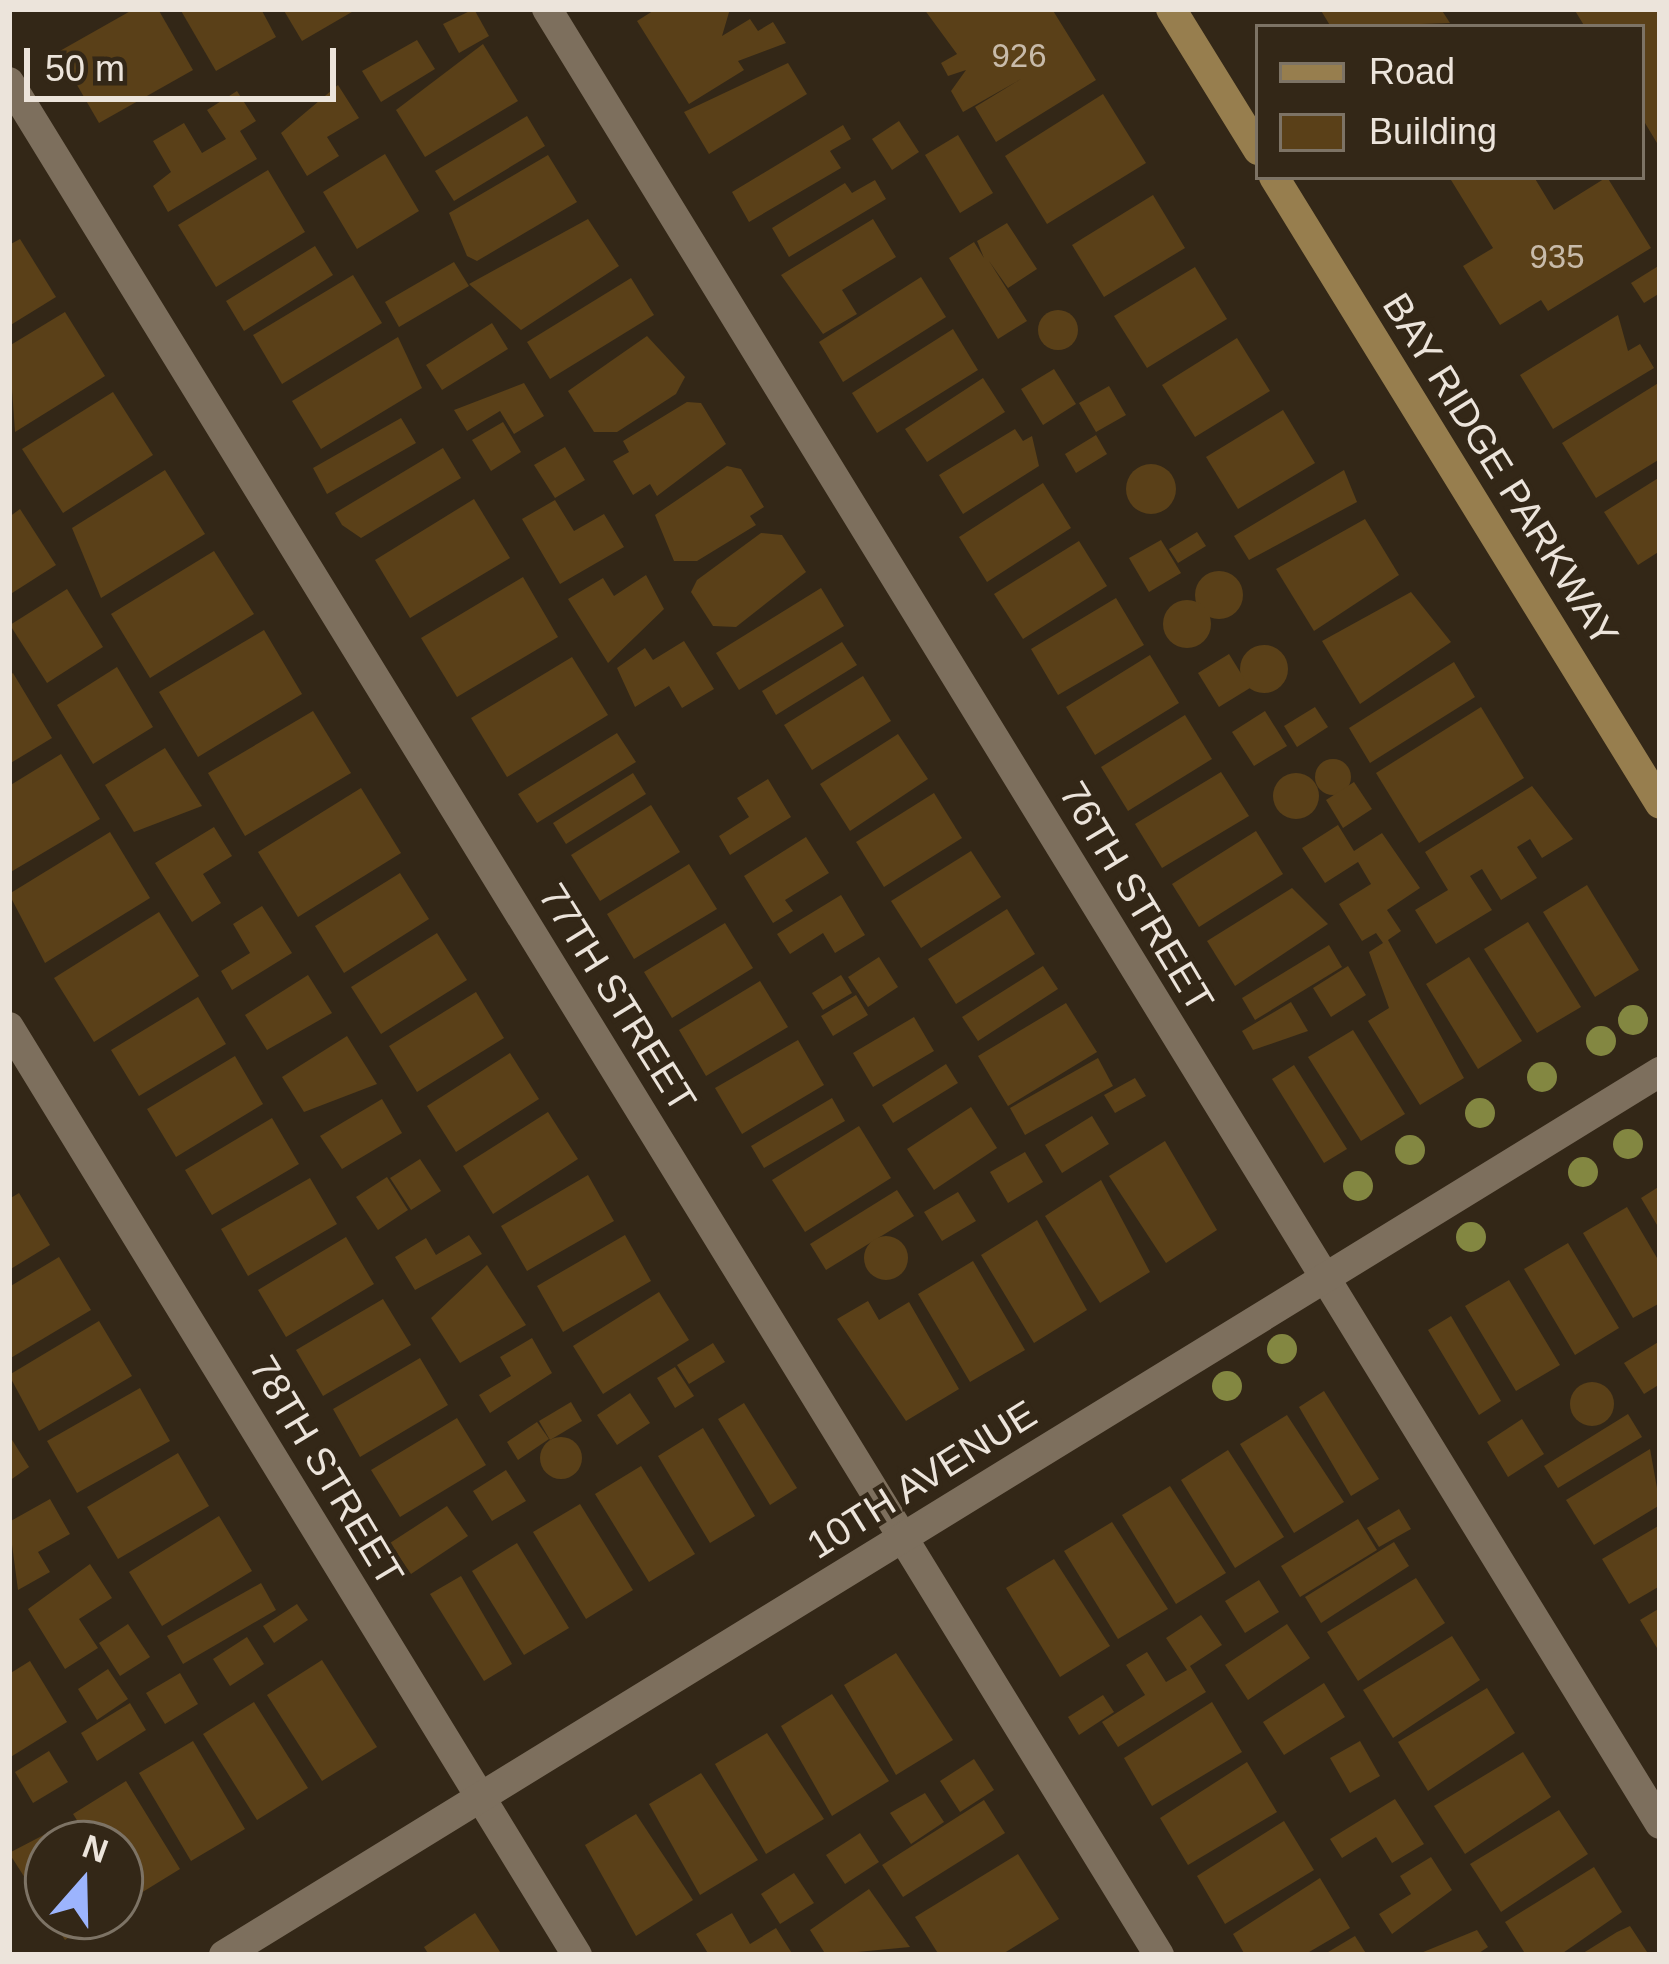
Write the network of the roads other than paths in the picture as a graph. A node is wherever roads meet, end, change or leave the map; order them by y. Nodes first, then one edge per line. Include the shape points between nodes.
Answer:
1 (547, 9) edge
2 (1171, 9) edge
3 (9, 82) edge
4 (1255, 145) edge
5 (1276, 180) edge
6 (1660, 804) edge
7 (9, 1027) edge
8 (1660, 1072) edge
9 (1324, 1278) junction
10 (902, 1538) junction
11 (480, 1797) junction
12 (1660, 1825) edge
13 (224, 1955) edge
14 (577, 1955) edge
15 (1159, 1955) edge

1 - 9 street, 76TH STREET
2 - 4 main road
3 - 10 street, 77TH STREET
5 - 6 main road, BAY RIDGE PARKWAY
7 - 11 street, 78TH STREET
8 - 9 street, 10TH AVENUE
9 - 10 street, 10TH AVENUE
9 - 12 street, 76TH STREET
10 - 11 street, 10TH AVENUE
10 - 15 street, 77TH STREET
11 - 13 street, 10TH AVENUE
11 - 14 street, 78TH STREET

